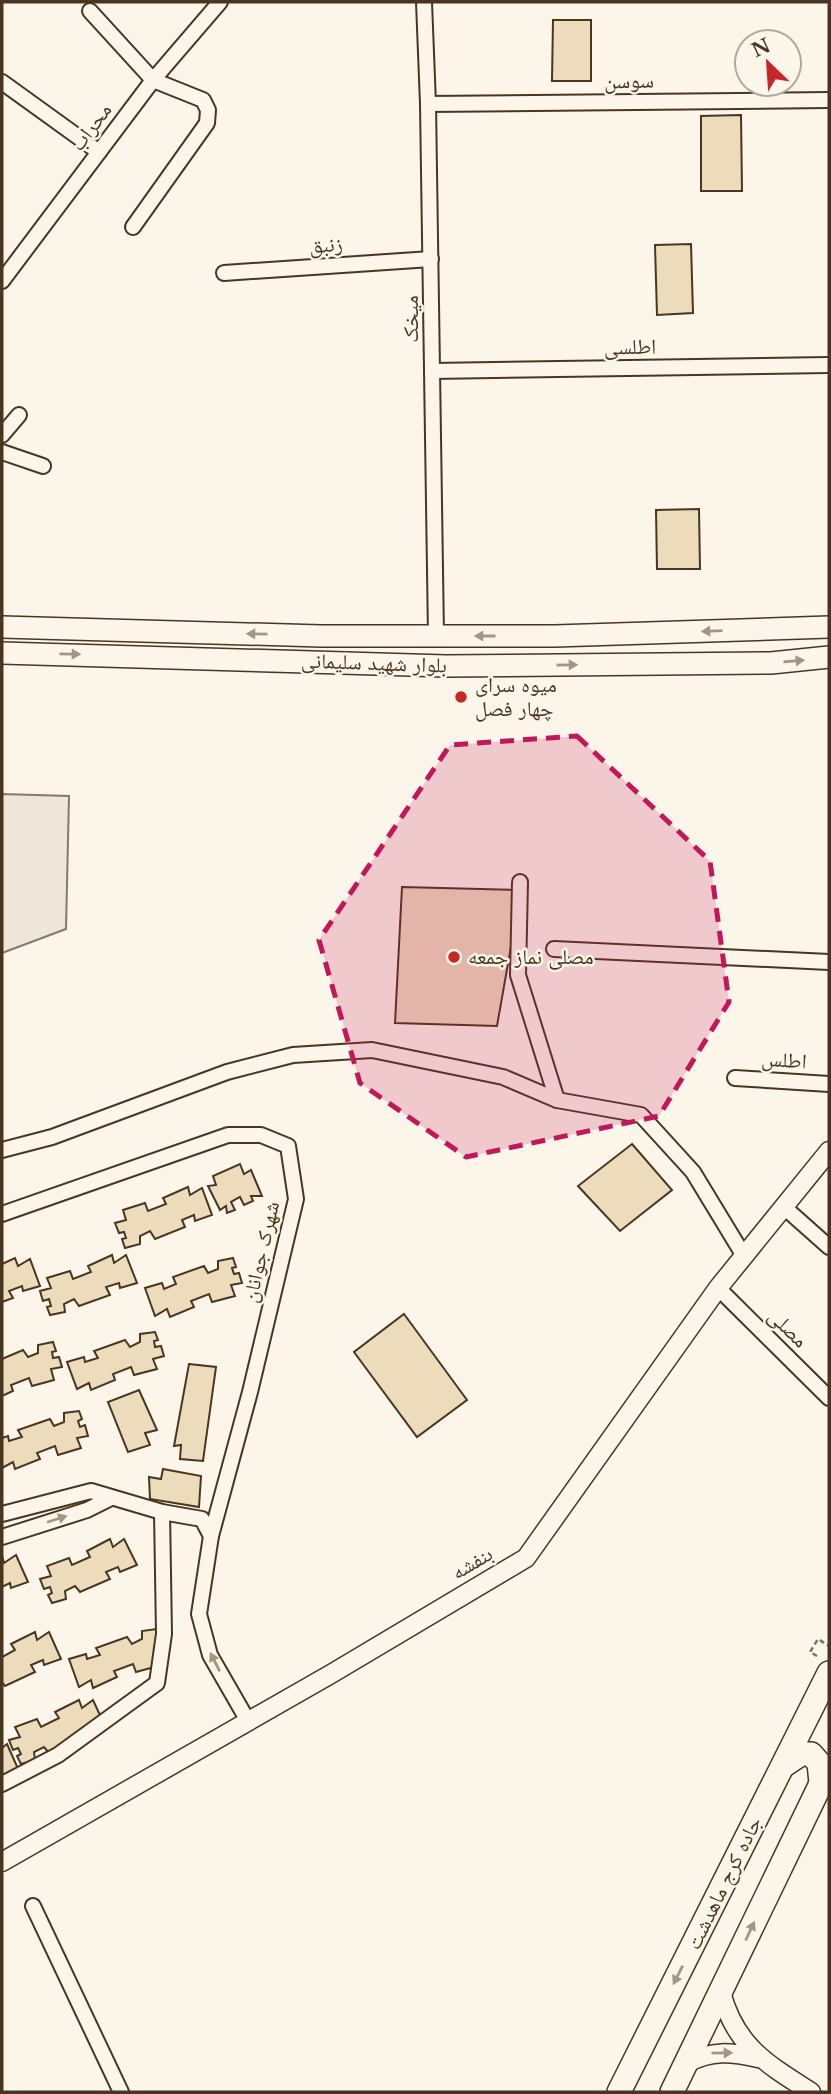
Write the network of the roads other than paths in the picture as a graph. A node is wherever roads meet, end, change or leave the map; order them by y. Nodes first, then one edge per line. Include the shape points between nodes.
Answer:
1 (220, 2) edge
2 (424, 2) edge
3 (90, 11) dead end
4 (153, 80) junction
5 (2, 82) edge
6 (829, 100) edge
7 (428, 104) junction
8 (99, 152) junction
9 (133, 227) dead end
10 (431, 259) junction
11 (224, 273) dead end
12 (2, 281) edge
13 (829, 365) edge
14 (432, 371) junction
15 (19, 415) dead end
16 (2, 435) edge
17 (2, 452) edge
18 (43, 466) dead end
19 (2, 627) edge
20 (829, 627) edge
21 (436, 636) junction
22 (2, 653) edge
23 (829, 657) edge
24 (520, 882) dead end
25 (554, 949) dead end
26 (829, 961) edge
27 (735, 1078) dead end
28 (829, 1084) edge
29 (557, 1100) junction
30 (2, 1150) edge
31 (827, 1157) edge
32 (784, 1207) junction
33 (2, 1214) edge
34 (829, 1247) edge
35 (744, 1256) junction
36 (718, 1288) junction
37 (829, 1398) edge
38 (111, 1498) junction
39 (7, 1512) edge
40 (162, 1512) junction
41 (17, 1532) junction
42 (211, 1536) junction
43 (2, 1537) edge
44 (829, 1673) edge
45 (248, 1721) junction
46 (783, 1766) junction
47 (825, 1775) edge
48 (2, 1784) edge
49 (2, 1862) edge
50 (33, 1906) dead end
51 (721, 1992) junction
52 (758, 2058) junction
53 (687, 2063) junction
54 (121, 2092) edge
55 (619, 2092) edge
56 (672, 2092) edge
57 (811, 2092) edge

1 - 4 street, محراب
2 - 7 street, میخک
3 - 4 street
4 - 8 street, محراب
4 - 9 street via 203,100 207,123
5 - 8 street
6 - 7 street, سوسن
7 - 10 street, میخک
8 - 12 street, محراب
10 - 11 street, زنبق
10 - 14 street, میخک
13 - 14 street, اطلسی
14 - 21 street, میخک
15 - 16 street
17 - 18 street
21 -> 19 main road, بلوار شهید سلیمانی
20 -> 21 main road, بلوار شهید سلیمانی
22 -> 23 main road, بلوار شهید سلیمانی via 446,666 771,663
24 - 29 street via 518,975
25 - 26 street
27 - 28 street, اطلس
29 - 30 street via 503,1077 373,1050 293,1055 227,1072 52,1137
29 - 35 street via 641,1115 694,1172
31 - 32 street, بنفشه
32 - 34 street
32 - 35 street, بنفشه
33 - 42 street, شهرک جوانان via 228,1135 261,1135 288,1146 296,1199
35 - 36 street, بنفشه
36 - 37 street, مصلی
36 - 45 street, بنفشه via 526,1558
38 - 39 street via 90,1491
38 - 40 street
41 -> 38 street
39 - 41 street
40 - 42 street via 202,1519
40 - 48 street via 164,1634 157,1683 58,1755
41 - 43 street
45 -> 42 street, شهرک جوانان via 210,1655 199,1614
44 - 46 main road, جاده کرج ماهدشت
45 - 49 street, بنفشه
46 - 47 main road via 801,1754 811,1754
46 -> 55 main road, جاده کرج ماهدشت
51 -> 47 main road, جاده کرج ماهدشت
50 - 54 street
51 - 52 street via 735,2028
51 - 53 main road, جاده کرج ماهدشت
53 -> 52 street via 722,2051
52 - 57 street
53 - 56 main road, جاده کرج ماهدشت

